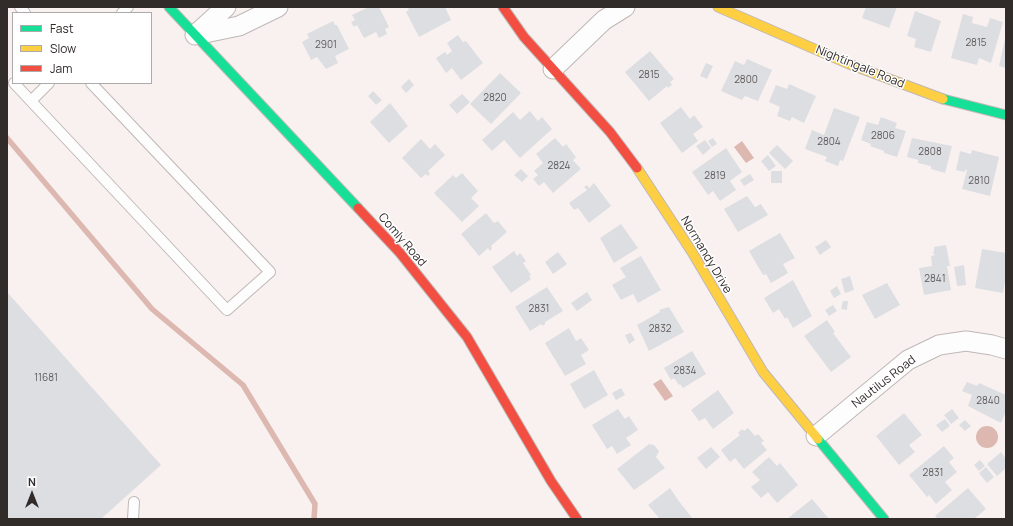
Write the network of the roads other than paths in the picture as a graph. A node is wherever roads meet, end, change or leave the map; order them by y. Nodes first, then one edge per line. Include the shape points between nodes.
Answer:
1 (169, 7) edge
2 (226, 7) edge
3 (278, 7) edge
4 (503, 7) edge
5 (625, 7) edge
6 (718, 7) edge
7 (195, 35) junction
8 (553, 69) junction
9 (16, 84) edge
10 (48, 84) edge
11 (92, 84) edge
12 (31, 101) junction
13 (1006, 115) edge
14 (1006, 349) edge
15 (816, 436) junction
16 (134, 502) dead end
17 (133, 519) edge
18 (577, 519) edge
19 (884, 519) edge

1 - 7 street, Comly Road
2 - 7 street
3 - 7 street via 239,26
4 - 8 street, Normandy Drive via 524,37
5 - 8 street via 604,20
6 - 13 street, Nightingale Road via 849,64 932,96
7 - 18 street, Comly Road via 400,253 467,337 550,481
8 - 15 street, Normandy Drive via 610,132 650,186 763,372
9 - 12 lane
10 - 12 lane
11 - 12 lane via 270,272 228,310
14 - 15 street, Nautilus Road via 966,341 939,345 908,360
15 - 19 street, Normandy Drive
16 - 17 lane

